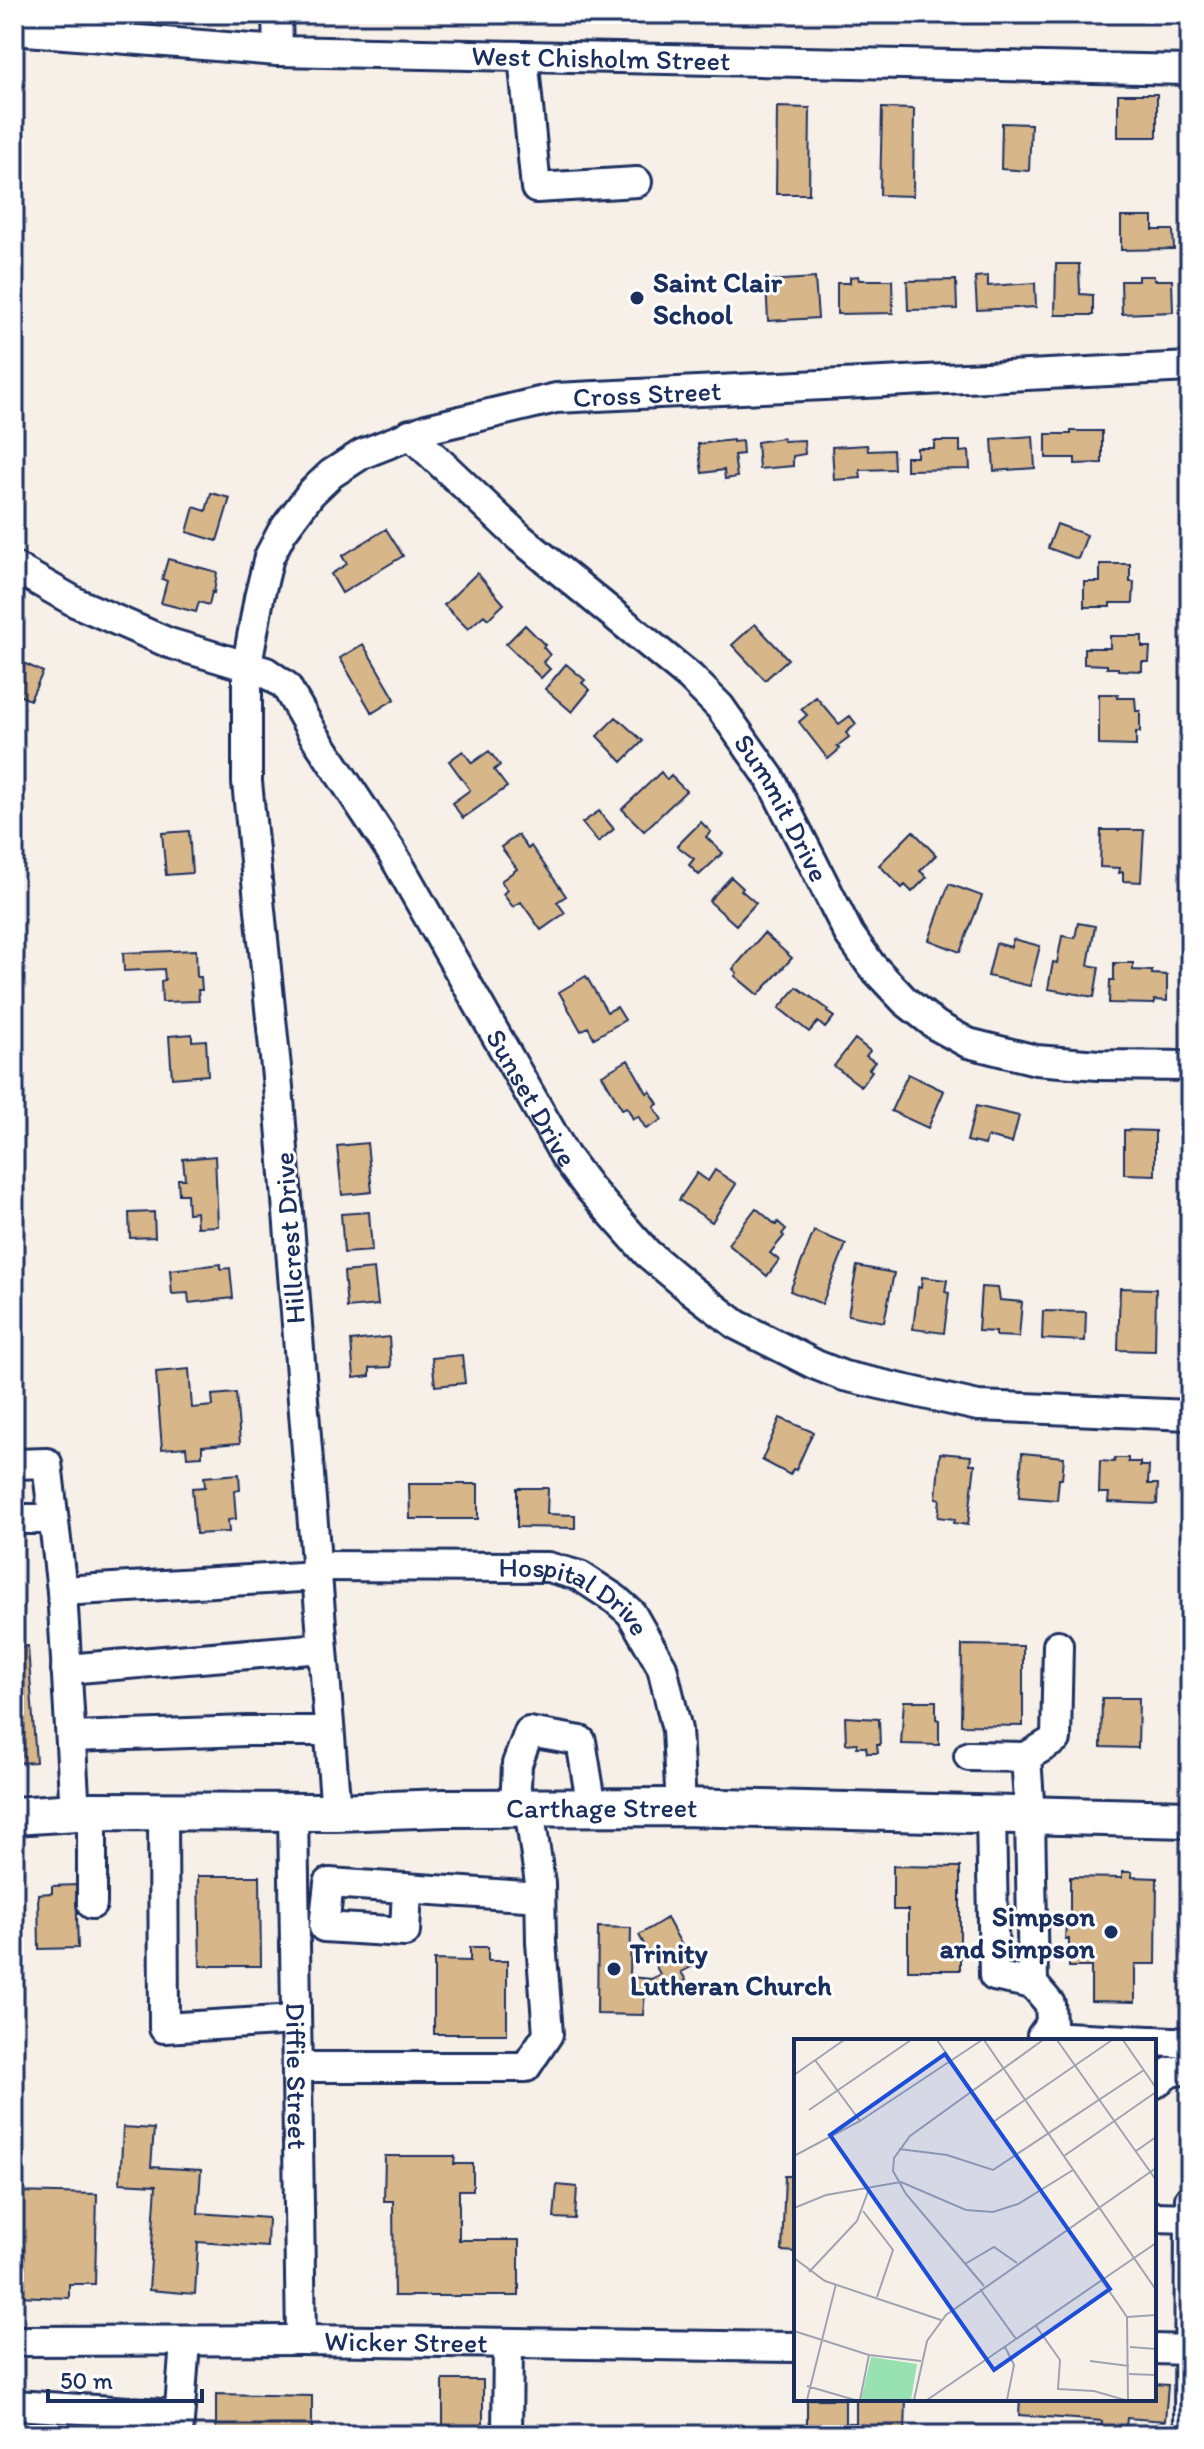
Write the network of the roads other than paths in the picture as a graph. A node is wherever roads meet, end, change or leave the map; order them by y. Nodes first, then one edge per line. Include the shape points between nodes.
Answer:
1 (277, 14) edge
2 (14, 30) edge
3 (278, 51) junction
4 (523, 56) junction
5 (1190, 70) edge
6 (637, 182) dead end
7 (1190, 367) edge
8 (410, 434) junction
9 (14, 567) edge
10 (247, 665) junction
11 (1190, 1066) edge
12 (1190, 1415) edge
13 (14, 1464) edge
14 (14, 1519) edge
15 (53, 1519) junction
16 (316, 1571) junction
17 (62, 1591) junction
18 (1058, 1645) dead end
19 (322, 1648) junction
20 (66, 1669) junction
21 (329, 1731) junction
22 (71, 1737) junction
23 (969, 1756) dead end
24 (1026, 1757) junction
25 (681, 1807) junction
26 (522, 1808) junction
27 (592, 1808) junction
28 (163, 1811) junction
29 (84, 1812) junction
30 (293, 1812) junction
31 (336, 1812) junction
32 (991, 1815) junction
33 (14, 1816) edge
34 (1030, 1816) junction
35 (1190, 1819) edge
36 (407, 1888) dead end
37 (540, 1897) junction
38 (92, 1904) dead end
39 (1033, 1984) junction
40 (296, 2020) junction
41 (1042, 2038) edge
42 (1079, 2039) edge
43 (1156, 2041) edge
44 (1190, 2043) edge
45 (297, 2067) junction
46 (1190, 2069) edge
47 (1156, 2082) edge
48 (1190, 2199) edge
49 (1156, 2217) edge
50 (1190, 2218) edge
51 (301, 2340) junction
52 (14, 2341) edge
53 (185, 2342) junction
54 (508, 2343) junction
55 (794, 2347) edge
56 (1156, 2349) edge
57 (1189, 2350) edge
58 (14, 2405) edge
59 (179, 2425) edge
60 (507, 2435) edge
61 (1189, 2435) edge

1 - 3 street
2 - 3 street, West Chisholm Street
3 - 4 street, West Chisholm Street
4 - 5 street, West Chisholm Street
4 - 6 street via 536,188
7 - 8 street, Cross Street via 556,398
8 - 10 street, Cross Street via 346,463 292,516 269,557
8 - 11 street, Summit Drive via 520,538 720,707 770,778 849,934 905,1001 968,1043 1036,1060
9 - 10 street, Sunset Drive via 77,603 156,638
10 - 12 street, Sunset Drive via 286,686 391,851 565,1156 647,1253 690,1289 737,1325 844,1376 978,1406
10 - 16 street, Hillcrest Drive via 247,782 278,1087
13 - 15 street via 47,1463
14 - 15 street
15 - 17 street
16 - 17 street, Hospital Drive
16 - 19 street, Hillcrest Drive
16 - 25 street, Hospital Drive via 548,1567 598,1587 631,1613 662,1667 677,1730
17 - 20 street
18 - 24 street via 1056,1739
19 - 20 street
19 - 21 street, Hillcrest Drive
20 - 22 street
21 - 22 street
21 - 31 street, Hillcrest Drive
22 - 29 street
23 - 24 street
24 - 34 street
25 - 27 main road, Carthage Street
25 - 32 main road, Carthage Street
26 - 27 main road, Carthage Street
26 - 27 street via 517,1764 529,1732 581,1741
26 - 31 main road, Carthage Street
26 - 37 street
28 - 29 main road, Carthage Street
28 - 30 main road, Carthage Street
28 - 40 street via 164,2028
29 - 33 main road, Carthage Street
29 - 38 street
30 - 31 main road, Carthage Street
30 - 40 street, Diffie Street
32 - 34 main road, Carthage Street
32 - 39 street via 994,1976
34 - 35 main road, Carthage Street
34 - 39 street
36 - 37 street
37 - 45 street via 548,2034 526,2067
39 - 41 street via 1050,2004 1051,2023
40 - 45 street, Diffie Street
41 - 42 street
43 - 44 street
45 - 51 street, Diffie Street
46 - 47 street via 1170,2072
48 - 50 street
49 - 50 street
50 - 57 street
51 - 53 street, Wicker Street
51 - 54 street, Wicker Street
52 - 53 street, Wicker Street
53 - 59 street
54 - 55 street, Wicker Street
54 - 60 street
56 - 57 street
57 - 61 street
58 - 59 street

